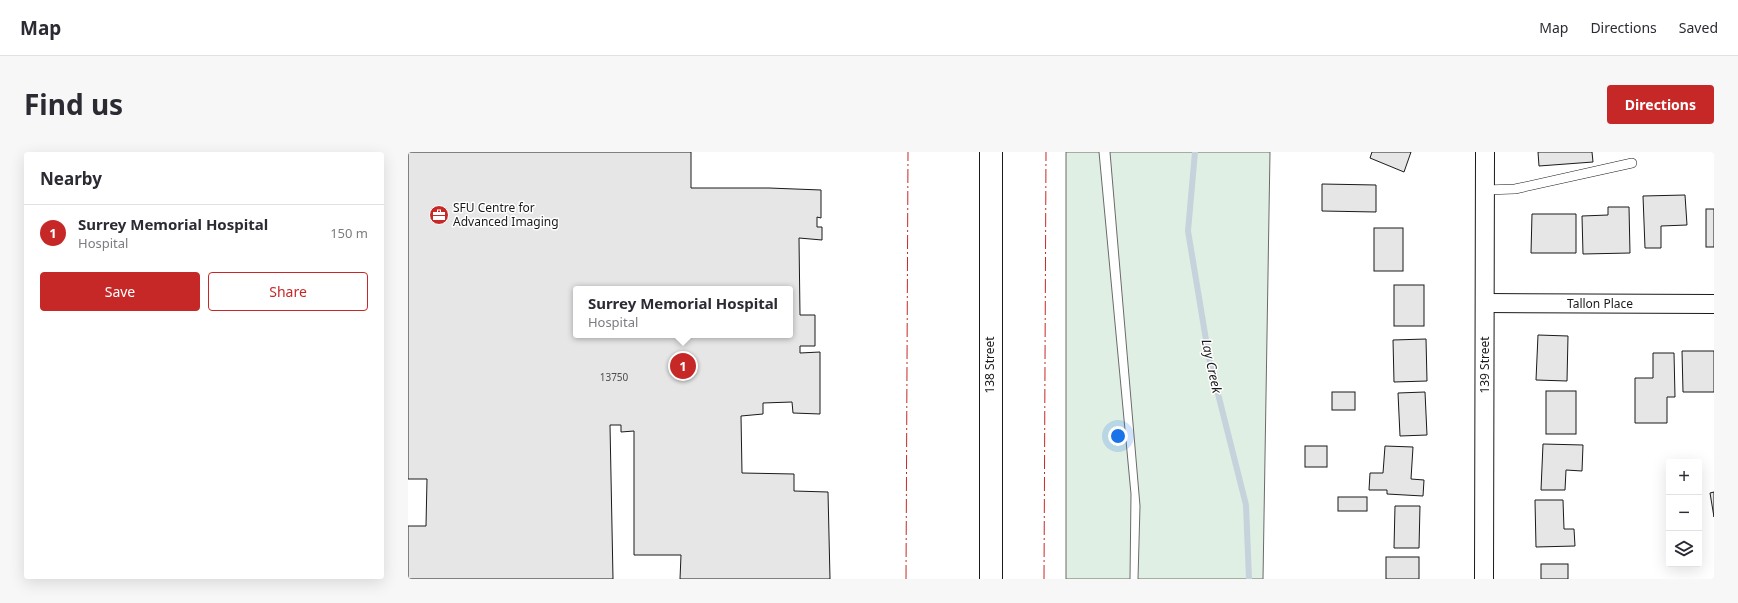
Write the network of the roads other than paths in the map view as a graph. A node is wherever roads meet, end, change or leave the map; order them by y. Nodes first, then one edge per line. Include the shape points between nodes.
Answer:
1 (991, 152) edge
2 (1484, 152) edge
3 (1632, 163) dead end
4 (1485, 190) junction
5 (1485, 303) junction
6 (1714, 304) edge
7 (991, 579) edge
8 (1484, 579) edge

1 - 7 street, 138 Street
2 - 4 street, 139 Street
3 - 4 lane via 1515,189
4 - 5 street, 139 Street
5 - 6 street, Tallon Place
5 - 8 street, 139 Street

